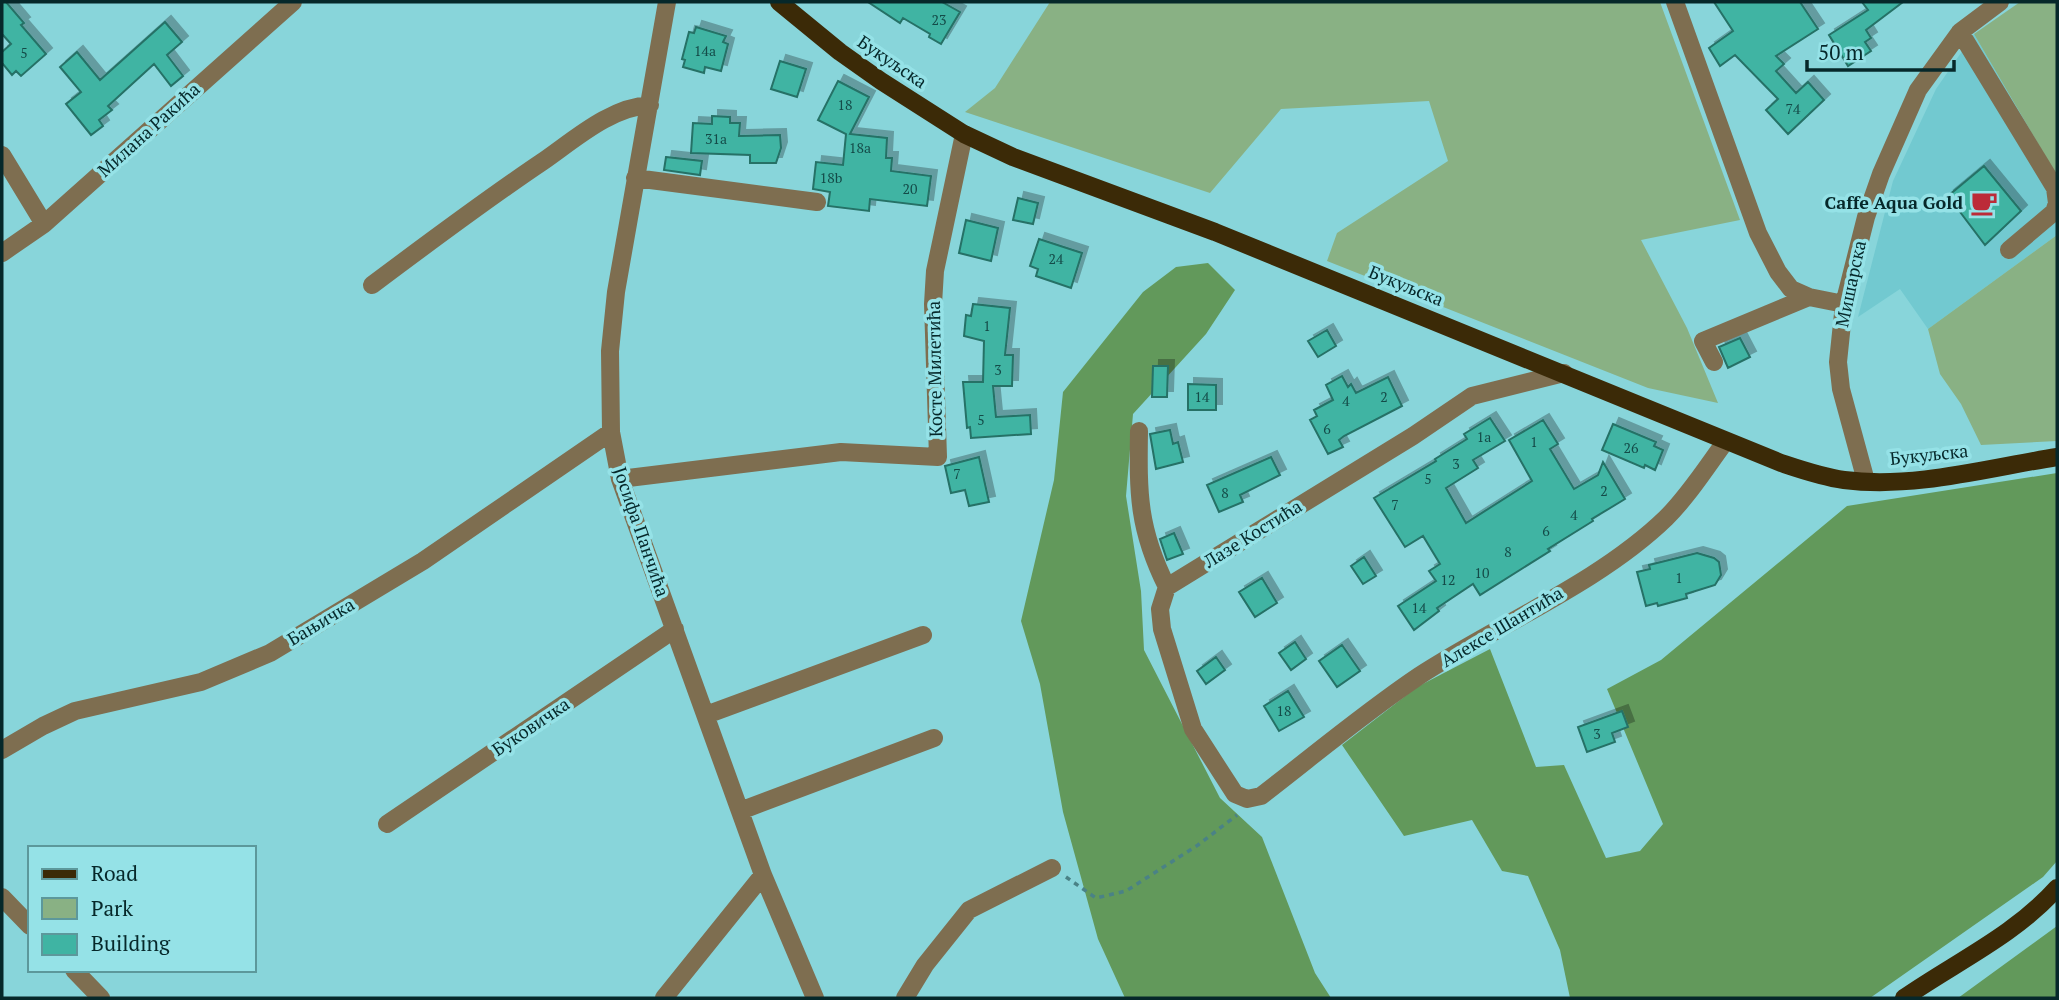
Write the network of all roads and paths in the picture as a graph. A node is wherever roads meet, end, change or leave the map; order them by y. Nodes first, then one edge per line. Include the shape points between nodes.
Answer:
1 (293, 2) edge
2 (667, 2) edge
3 (779, 2) edge
4 (2000, 2) edge
5 (1681, 5) edge
6 (1960, 32) junction
7 (650, 105) junction
8 (964, 134) junction
9 (2, 155) edge
10 (635, 178) junction
11 (817, 202) dead end
12 (44, 224) junction
13 (2009, 250) dead end
14 (2, 253) edge
15 (372, 285) dead end
16 (1810, 297) junction
17 (1844, 304) junction
18 (1714, 362) dead end
19 (1564, 373) junction
20 (1139, 431) dead end
21 (611, 432) junction
22 (1725, 442) junction
23 (2057, 457) edge
24 (620, 479) junction
25 (1866, 481) junction
26 (1167, 587) junction
27 (675, 629) junction
28 (923, 635) dead end
29 (706, 715) junction
30 (934, 738) dead end
31 (2, 750) edge
32 (1261, 796) junction
33 (740, 811) junction
34 (387, 824) dead end
35 (1052, 868) joint
36 (763, 876) junction
37 (2057, 888) edge
38 (2, 897) edge
39 (28, 924) edge
40 (76, 972) edge
41 (101, 998) edge
42 (664, 998) edge
43 (815, 998) edge
44 (905, 998) edge
45 (1905, 998) edge

1 - 12 street, Милана Ракића
2 - 7 street, Јосифа Панчића
3 - 8 main road, Букуљска via 840,52
4 - 6 street, Мишарска
5 - 16 street via 1758,233 1791,289
6 - 13 street via 2055,188 2054,212
6 - 17 street, Мишарска via 1918,90 1881,174
7 - 10 street, Јосифа Панчића
7 - 15 street via 634,106 600,122
8 - 19 main road, Букуљска
8 - 24 street, Косте Милетића via 934,271 937,457 841,453
9 - 12 street
10 - 11 street
10 - 21 street, Јосифа Панчића via 610,351
12 - 14 street, Милана Ракића
16 - 17 street
16 - 18 street via 1703,341
17 - 25 street, Мишарска via 1839,376
19 - 22 main road, Букуљска
19 - 26 street, Лазе Костића via 1472,396
20 - 26 street via 1138,493 1147,543
21 - 24 street, Јосифа Панчића
21 - 31 street, Бањичка via 423,561 270,653 201,682 75,711
22 - 25 main road, Букуљска via 1815,474
22 - 32 street, Алексе Шантића via 1676,507 1639,541 1418,677
23 - 25 main road, Букуљска via 1936,477
24 - 27 street, Јосифа Панчића
26 - 32 street via 1160,609 1162,629 1193,729 1235,793 1247,799
27 - 29 street, Јосифа Панчића
27 - 34 street, Буковичка
28 - 29 street
29 - 33 street, Јосифа Панчића
30 - 33 street
32 - 35 path via 1198,845 1126,891 1096,898
33 - 36 street, Јосифа Панчића
35 - 44 street via 969,910
36 - 42 street
36 - 43 street, Јосифа Панчића
37 - 45 main road via 2013,928
38 - 39 street
40 - 41 street

